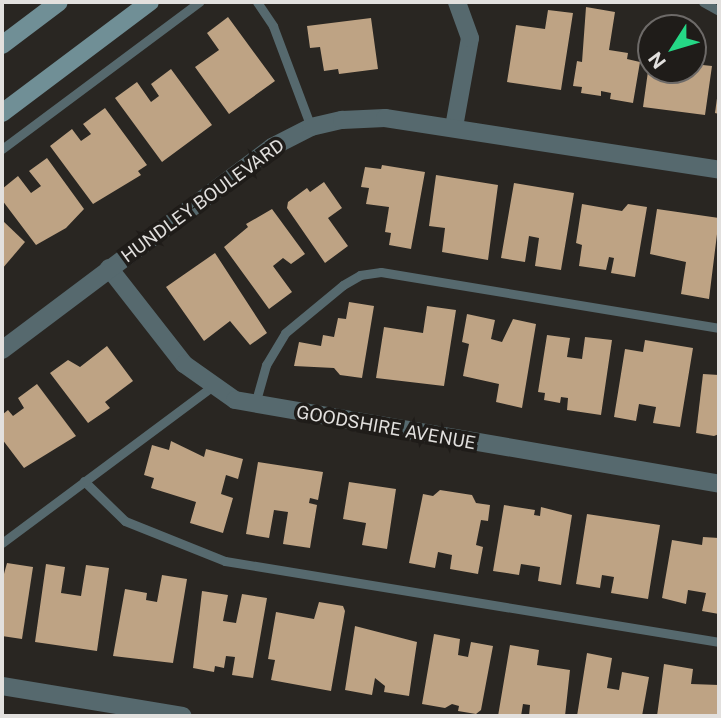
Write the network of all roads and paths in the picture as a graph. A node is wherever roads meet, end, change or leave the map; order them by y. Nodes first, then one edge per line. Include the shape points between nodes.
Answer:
1 (59, 2) edge
2 (150, 2) edge
3 (199, 2) edge
4 (257, 2) edge
5 (457, 2) edge
6 (703, 2) edge
7 (719, 11) edge
8 (2, 45) edge
9 (2, 113) edge
10 (311, 127) junction
11 (454, 127) junction
12 (2, 149) edge
13 (719, 170) edge
14 (109, 268) junction
15 (719, 328) edge
16 (2, 350) edge
17 (211, 387) junction
18 (254, 406) junction
19 (84, 481) junction
20 (719, 484) edge
21 (2, 543) edge
22 (719, 642) edge
23 (2, 686) edge
24 (183, 716) edge

1 - 8 main road
2 - 9 main road
3 - 12 lane
4 - 10 lane via 273,26
5 - 11 street via 470,38
6 - 7 lane
10 - 11 street, HUNDLEY BOULEVARD via 385,118
10 - 14 street, HUNDLEY BOULEVARD via 272,147
11 - 13 street, HUNDLEY BOULEVARD
14 - 16 street, HUNDLEY BOULEVARD
14 - 17 street, GOODSHIRE AVENUE via 184,364
15 - 18 lane via 381,272 360,275 285,333 266,365
17 - 18 street, GOODSHIRE AVENUE
17 - 19 lane
18 - 20 street, GOODSHIRE AVENUE
19 - 21 lane
19 - 22 lane via 125,521 225,561
23 - 24 street

